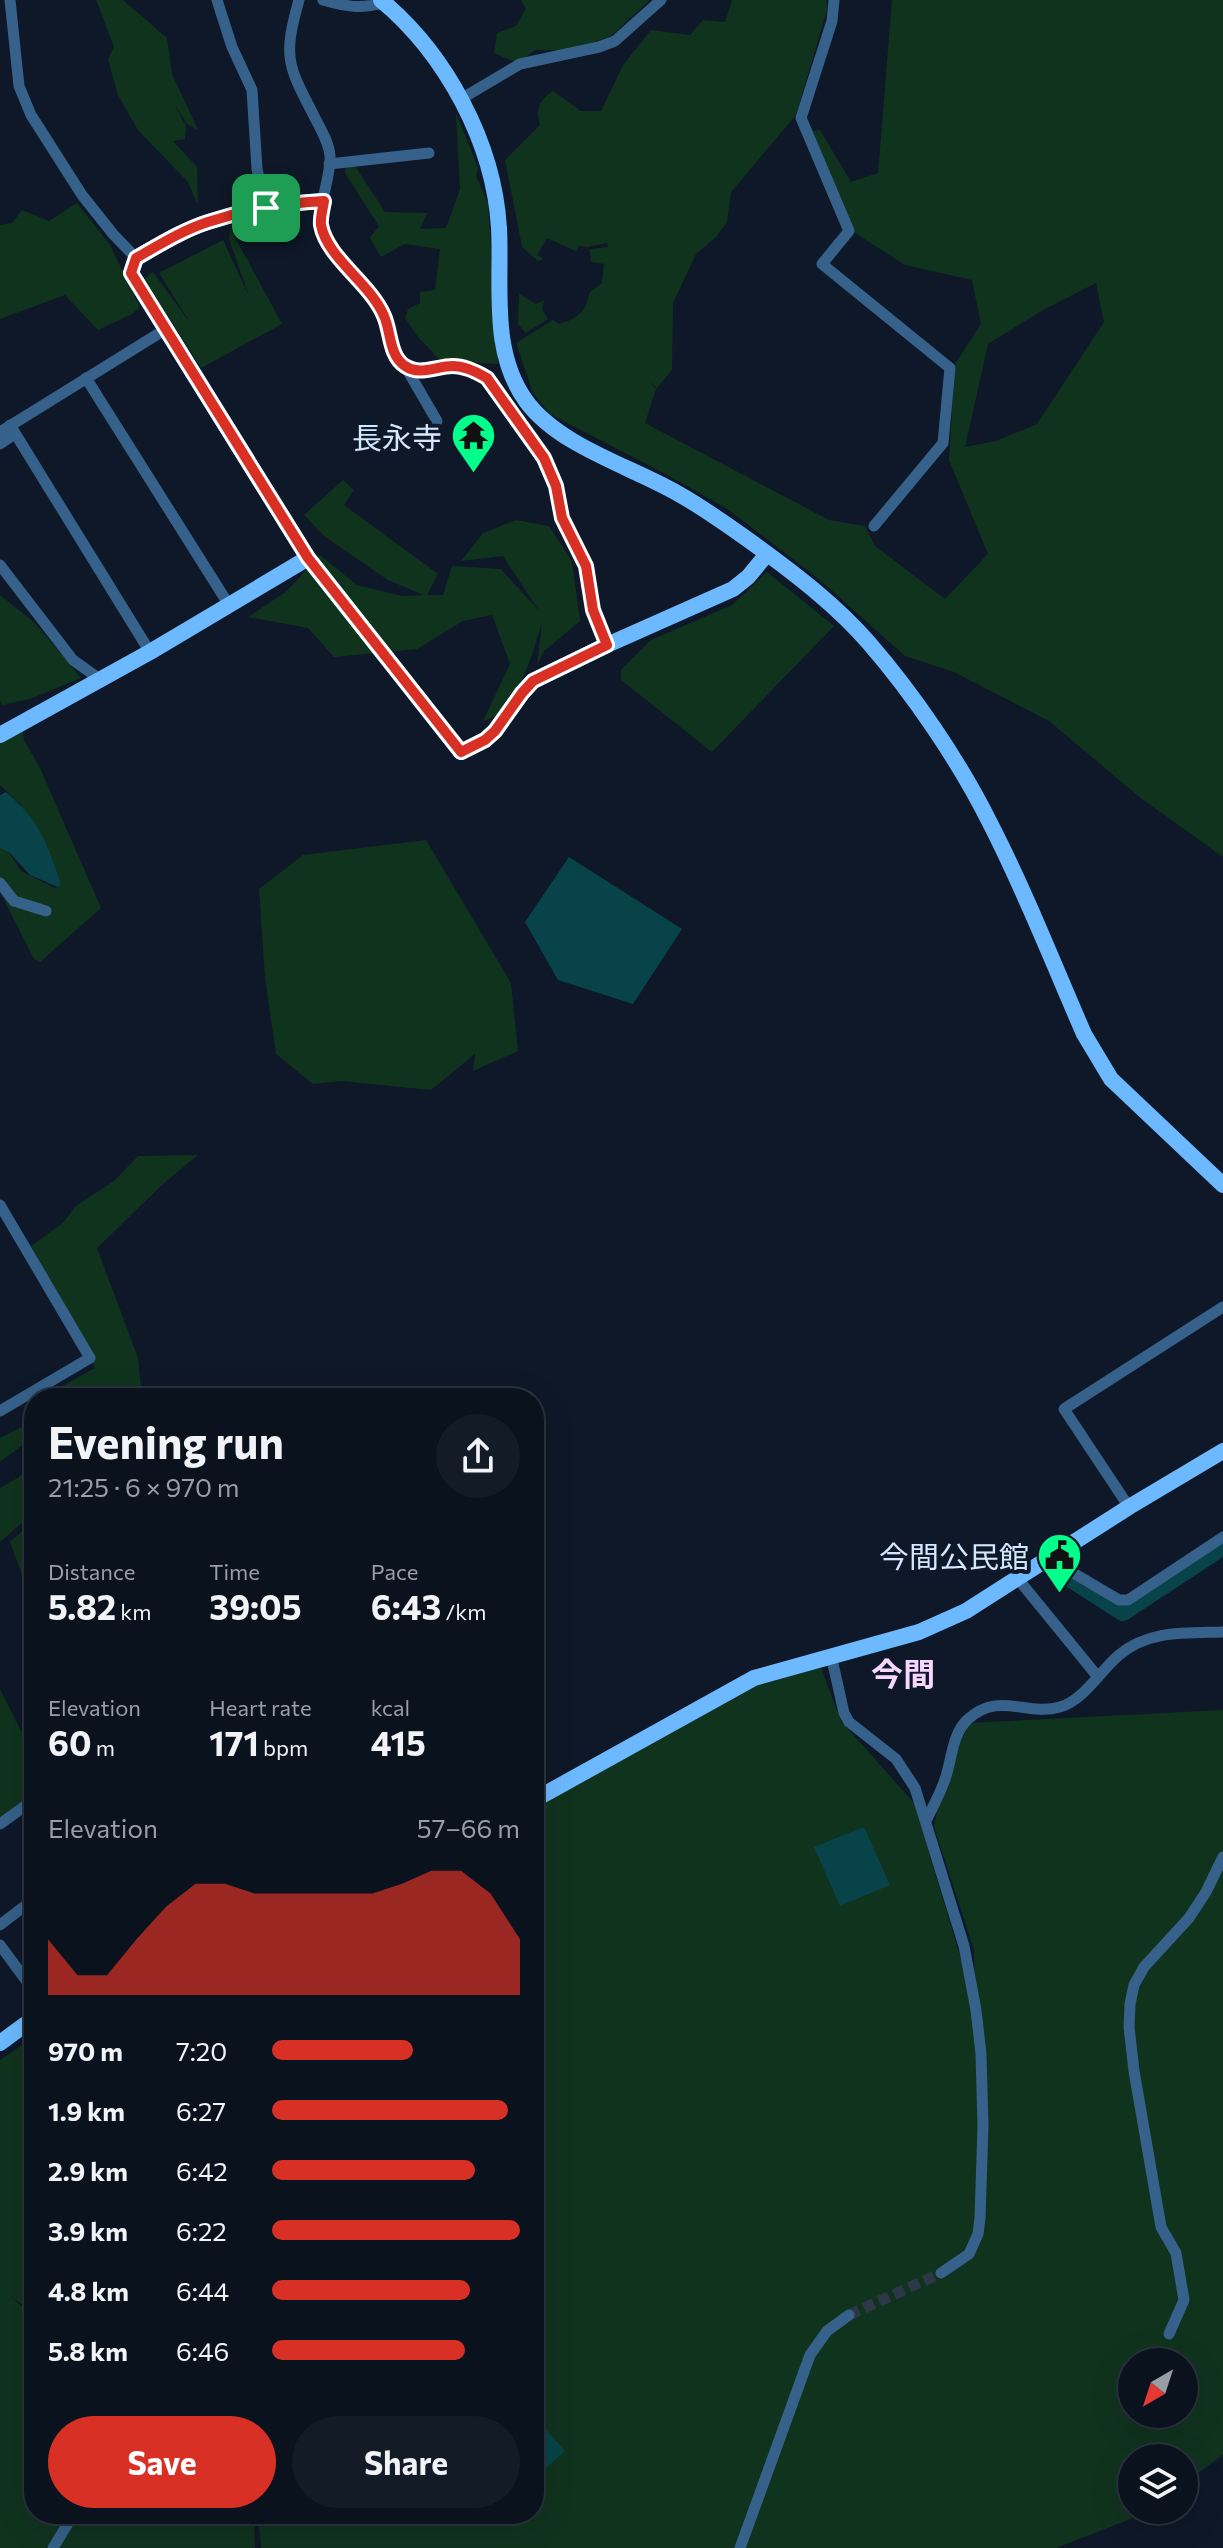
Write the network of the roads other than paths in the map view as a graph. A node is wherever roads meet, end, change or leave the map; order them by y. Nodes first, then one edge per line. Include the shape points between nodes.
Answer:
1 (10, 0) edge
2 (217, 0) edge
3 (299, 0) edge
4 (323, 0) edge
5 (661, 0) edge
6 (834, 0) edge
7 (383, 2) edge
8 (461, 99) junction
9 (429, 153) dead end
10 (329, 164) junction
11 (324, 201) junction
12 (266, 208) junction
13 (136, 258) junction
14 (166, 329) junction
15 (405, 366) junction
16 (86, 378) junction
17 (437, 421) dead end
18 (9, 430) edge
19 (0, 444) edge
20 (874, 526) dead end
21 (767, 554) junction
22 (308, 558) junction
23 (0, 565) edge
24 (229, 605) junction
25 (607, 645) junction
26 (150, 652) junction
27 (101, 680) junction
28 (0, 735) edge
29 (0, 883) edge
30 (46, 911) dead end
31 (1223, 1185) edge
32 (0, 1205) edge
33 (1223, 1307) edge
34 (39, 1388) edge
35 (24, 1397) edge
36 (0, 1411) edge
37 (1223, 1451) edge
38 (1129, 1507) junction
39 (1223, 1537) edge
40 (1048, 1558) junction
41 (1018, 1579) junction
42 (1223, 1632) edge
43 (831, 1655) junction
44 (1098, 1677) junction
45 (544, 1794) edge
46 (24, 1807) edge
47 (926, 1821) junction
48 (0, 1824) edge
49 (1223, 1857) edge
50 (24, 1907) edge
51 (0, 1925) edge
52 (0, 1945) edge
53 (24, 1977) edge
54 (24, 2025) edge
55 (0, 2043) edge
56 (941, 2273) tunnel mouth
57 (849, 2315) tunnel mouth
58 (1169, 2334) dead end
59 (68, 2524) edge
60 (53, 2548) edge
61 (740, 2548) edge

1 - 13 street via 19,86 31,115 82,195
2 - 12 street via 252,90 257,169
3 - 10 street via 289,60 323,134
4 - 7 street via 365,8
5 - 8 street via 615,41 520,64
6 - 20 street via 801,118 849,231 822,264 950,368 943,443
7 - 8 street via 416,33
8 - 21 street via 497,205 500,317 507,361 528,404 550,426 678,493
9 - 10 street
10 - 11 street
11 - 12 street
11 - 15 street via 320,223 326,238 376,298 397,359
12 - 13 street via 207,222
13 - 14 street via 131,273
14 - 16 street
14 - 22 street
15 - 17 street
15 - 25 street via 416,371 453,366 487,378 544,458 562,518 586,566 593,610
16 - 18 street
16 - 24 street
18 - 19 street
18 - 26 street
21 - 25 street via 733,589
21 - 31 street via 844,617 904,687 971,786 1084,1034 1111,1079
22 - 24 street
22 - 25 street via 461,752 495,731 533,681
23 - 27 street via 73,660
24 - 26 street
26 - 27 street
27 - 28 street
29 - 30 street via 14,901
32 - 34 street via 90,1358
33 - 38 street via 1064,1409
35 - 36 street
37 - 38 street
38 - 40 street
39 - 40 street via 1128,1600 1119,1600
40 - 41 street
41 - 43 street via 919,1632
41 - 44 street
42 - 44 street via 1149,1638 1119,1655
43 - 45 street via 754,1678
43 - 47 street via 849,1722 907,1773
44 - 47 street via 1064,1706 986,1707 964,1723
46 - 48 street
47 - 56 street via 964,1946 981,2054 978,2234 969,2254
49 - 58 street via 1189,1918 1144,1967 1130,2004 1134,2071 1161,2227 1176,2253 1184,2300
50 - 51 street
52 - 53 street
54 - 55 street
57 - 61 street via 827,2331 810,2355
59 - 60 street

